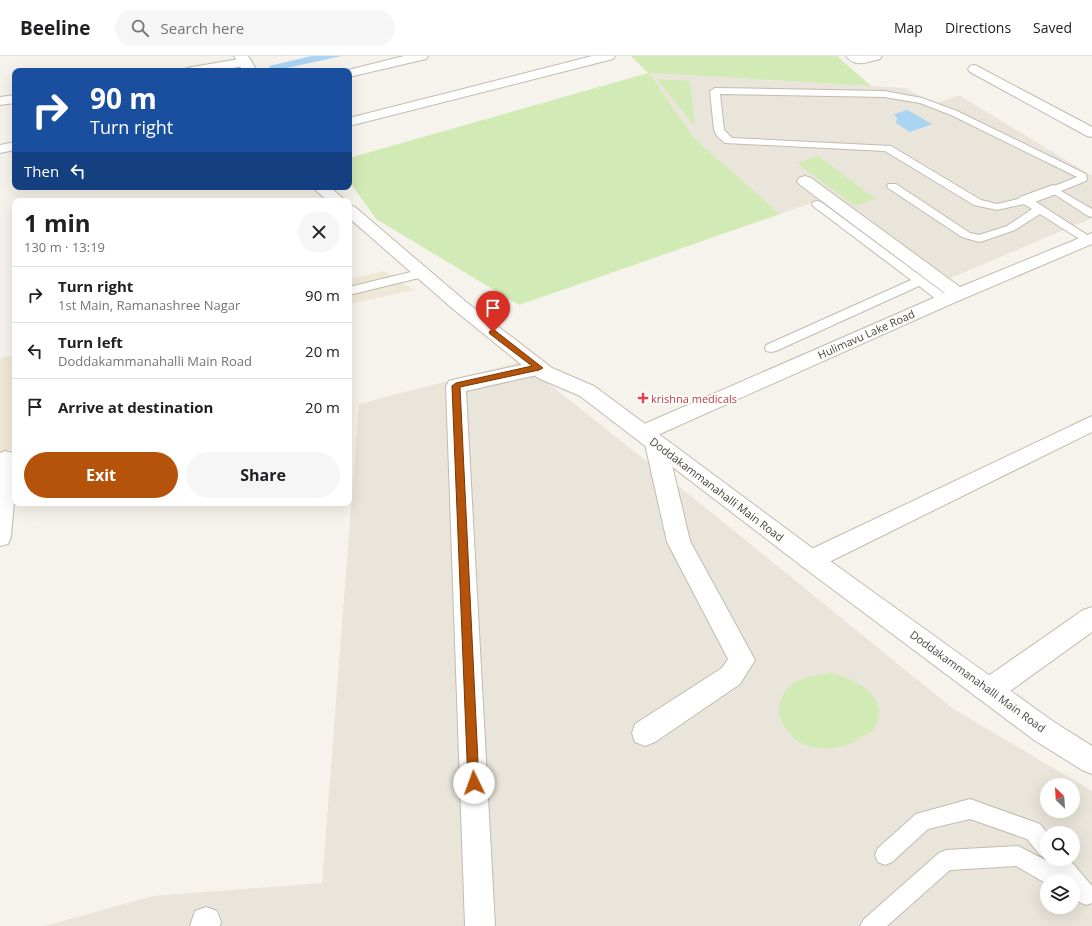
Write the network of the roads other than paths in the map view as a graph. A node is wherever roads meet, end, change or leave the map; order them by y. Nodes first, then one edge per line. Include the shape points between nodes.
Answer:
1 (421, 56) edge
2 (608, 56) edge
3 (853, 56) edge
4 (875, 56) edge
5 (245, 63) edge
6 (212, 68) edge
7 (976, 69) dead end
8 (352, 72) edge
9 (750, 86) dead end
10 (884, 94) junction
11 (12, 100) edge
12 (0, 102) edge
13 (352, 121) edge
14 (1092, 133) edge
15 (12, 147) edge
16 (0, 149) edge
17 (805, 181) dead end
18 (892, 186) dead end
19 (324, 190) edge
20 (1053, 190) junction
21 (334, 198) edge
22 (1026, 200) junction
23 (817, 204) dead end
24 (1040, 209) junction
25 (352, 213) edge
26 (1092, 214) edge
27 (1090, 239) edge
28 (423, 273) junction
29 (920, 282) junction
30 (352, 290) edge
31 (951, 297) junction
32 (771, 348) dead end
33 (539, 368) junction
34 (1092, 423) edge
35 (649, 438) junction
36 (5, 459) dead end
37 (0, 537) edge
38 (811, 560) junction
39 (1092, 618) edge
40 (990, 690) junction
41 (646, 733) dead end
42 (1092, 761) edge
43 (1040, 840) edge
44 (885, 855) dead end
45 (1062, 866) edge
46 (1050, 874) edge
47 (1084, 894) edge
48 (480, 926) edge
49 (871, 926) edge

1 - 8 street
2 - 13 street
3 - 4 street via 858,60
5 - 6 street
7 - 14 street
9 - 10 lane via 836,87
10 - 20 lane via 922,101 954,113 1083,178
10 - 22 lane via 715,92 719,130 729,141 887,148 978,203 997,207
11 - 12 street
15 - 16 street
17 - 31 street
18 - 24 lane via 966,234 979,239 1010,228
19 - 21 street
20 - 22 street
20 - 26 lane
22 - 24 lane
23 - 29 lane
24 - 27 lane
25 - 28 street, Doddakammanahalli Main Road
27 - 31 street, Hulimavu Lake Road
28 - 30 lane
28 - 33 street, Doddakammanahalli Main Road
29 - 31 lane
29 - 32 lane
31 - 35 street, Hulimavu Lake Road
33 - 35 street, Doddakammanahalli Main Road via 587,391
33 - 48 street via 456,386
34 - 38 street
35 - 38 street, Doddakammanahalli Main Road
35 - 41 street via 679,542 742,660 731,676
36 - 37 street
38 - 40 street, Doddakammanahalli Main Road
39 - 40 street
40 - 42 street, Doddakammanahalli Main Road via 1044,731
43 - 44 lane via 1033,831 970,809 923,821
45 - 47 lane
46 - 49 lane via 1018,856 946,860

